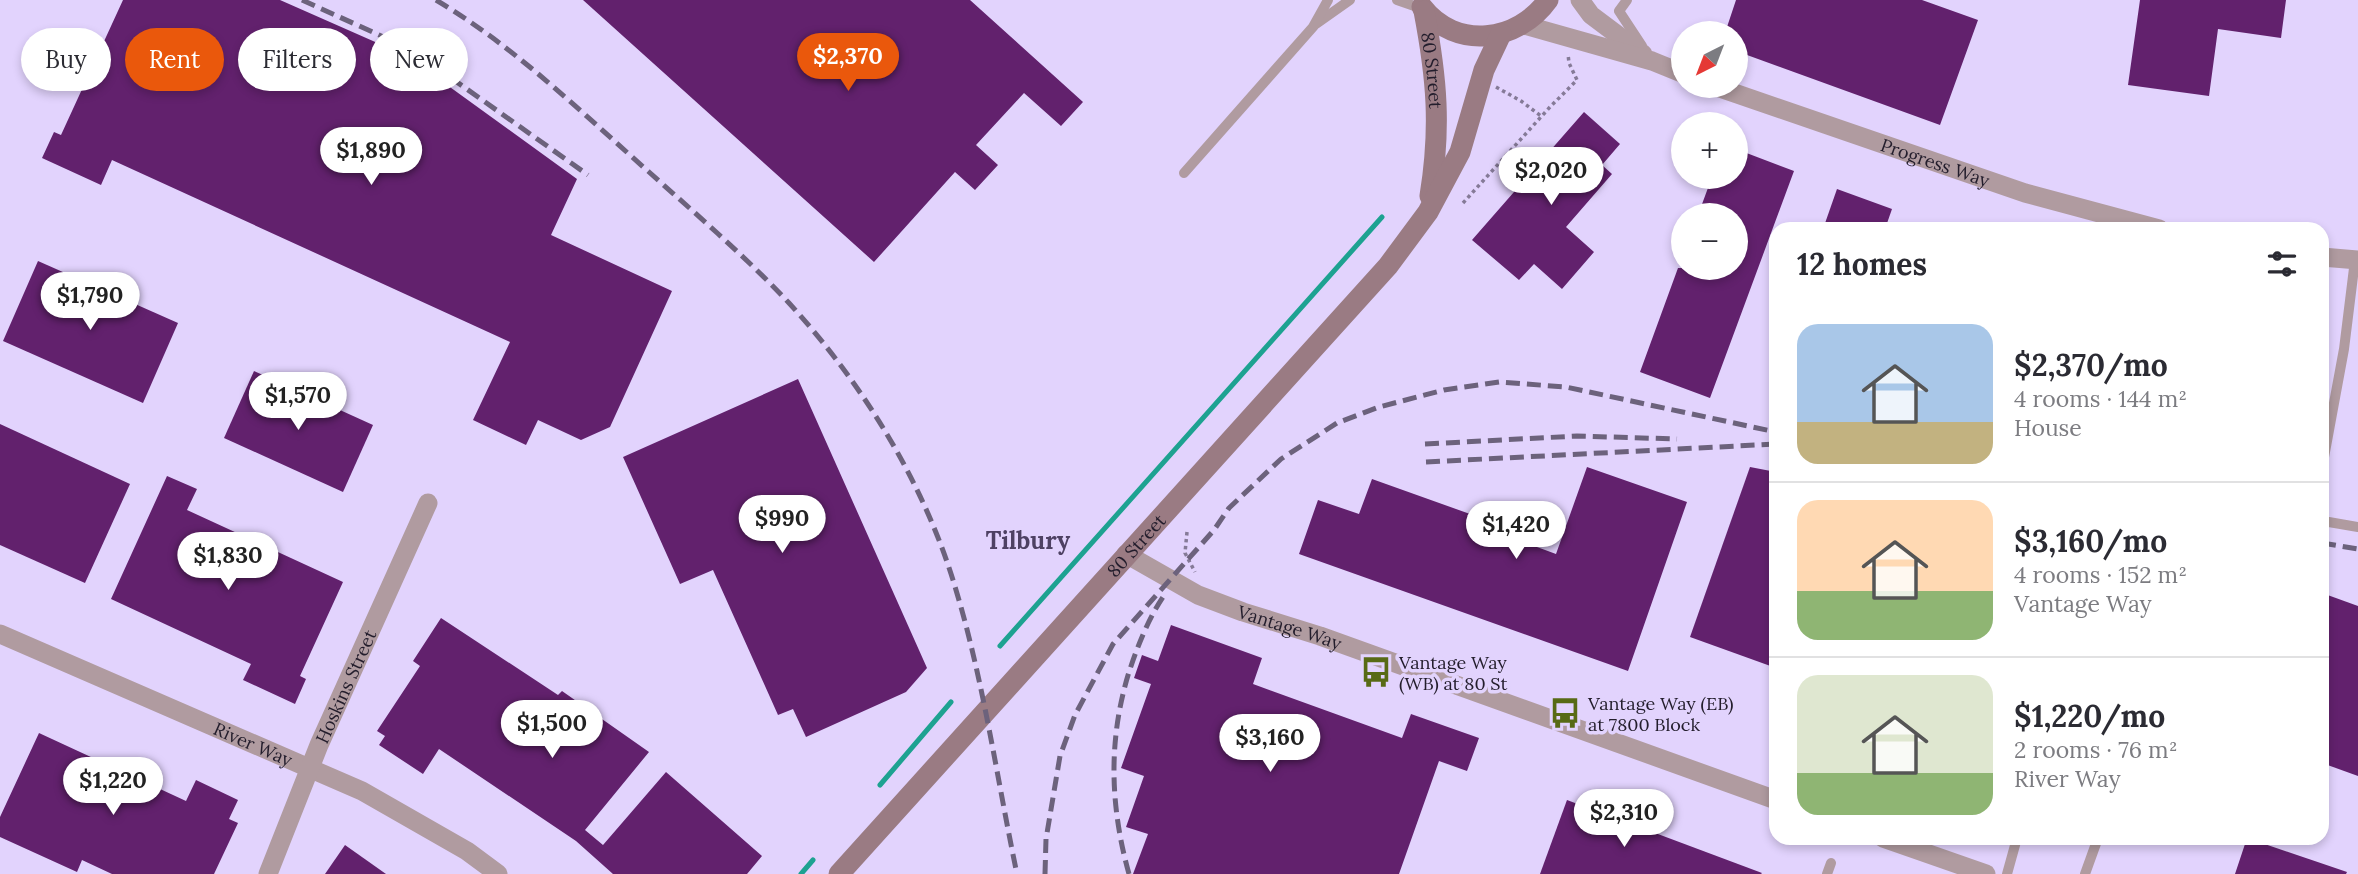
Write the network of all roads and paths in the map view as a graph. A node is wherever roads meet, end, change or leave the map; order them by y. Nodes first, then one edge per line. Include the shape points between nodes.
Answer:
1 (1328, 0) edge
2 (1350, 0) edge
3 (1397, 0) edge
4 (1549, 0) edge
5 (1580, 0) edge
6 (1627, 0) edge
7 (1421, 7) edge
8 (1524, 25) junction
9 (1313, 27) junction
10 (1501, 34) junction
11 (1569, 49) dead end
12 (1652, 61) junction
13 (1671, 69) edge
14 (1494, 86) dead end
15 (1748, 98) edge
16 (1541, 116) junction
17 (1184, 173) dead end
18 (1463, 203) dead end
19 (1428, 212) junction
20 (2133, 222) edge
21 (2329, 258) edge
22 (2357, 260) edge
23 (2353, 316) edge
24 (2329, 434) edge
25 (428, 503) dead end
26 (2329, 522) edge
27 (2358, 527) edge
28 (1188, 532) dead end
29 (1126, 554) junction
30 (1195, 572) dead end
31 (0, 635) edge
32 (310, 769) junction
33 (1769, 797) edge
34 (1903, 845) edge
35 (2015, 845) edge
36 (2095, 845) edge
37 (268, 874) edge
38 (498, 874) edge
39 (839, 874) edge
40 (1986, 874) edge
41 (2007, 874) edge
42 (2085, 874) edge

1 - 9 lane
2 - 9 lane
3 - 7 lane
4 - 8 street
5 - 12 street via 1591,15
6 - 12 lane via 1619,10
7 - 10 street via 1441,25 1460,33
7 - 19 street, 80 Street via 1438,112
8 - 10 street
8 - 12 street
9 - 17 lane
10 - 19 street, 80 Street via 1484,70 1460,152
11 - 16 path via 1577,80
12 - 13 street
14 - 16 path
15 - 20 street, Progress Way via 2025,193
16 - 18 path
19 - 29 street, 80 Street via 1388,266
21 - 22 street
22 - 23 lane
23 - 24 lane
25 - 32 street, Hoskins Street
26 - 27 lane
28 - 30 path via 1185,553
29 - 33 street, Vantage Way via 1198,595
29 - 39 street, 80 Street
31 - 32 street, River Way
32 - 37 street, Hoskins Street
32 - 38 street, River Way via 362,791
34 - 40 street
35 - 41 lane
36 - 42 lane

